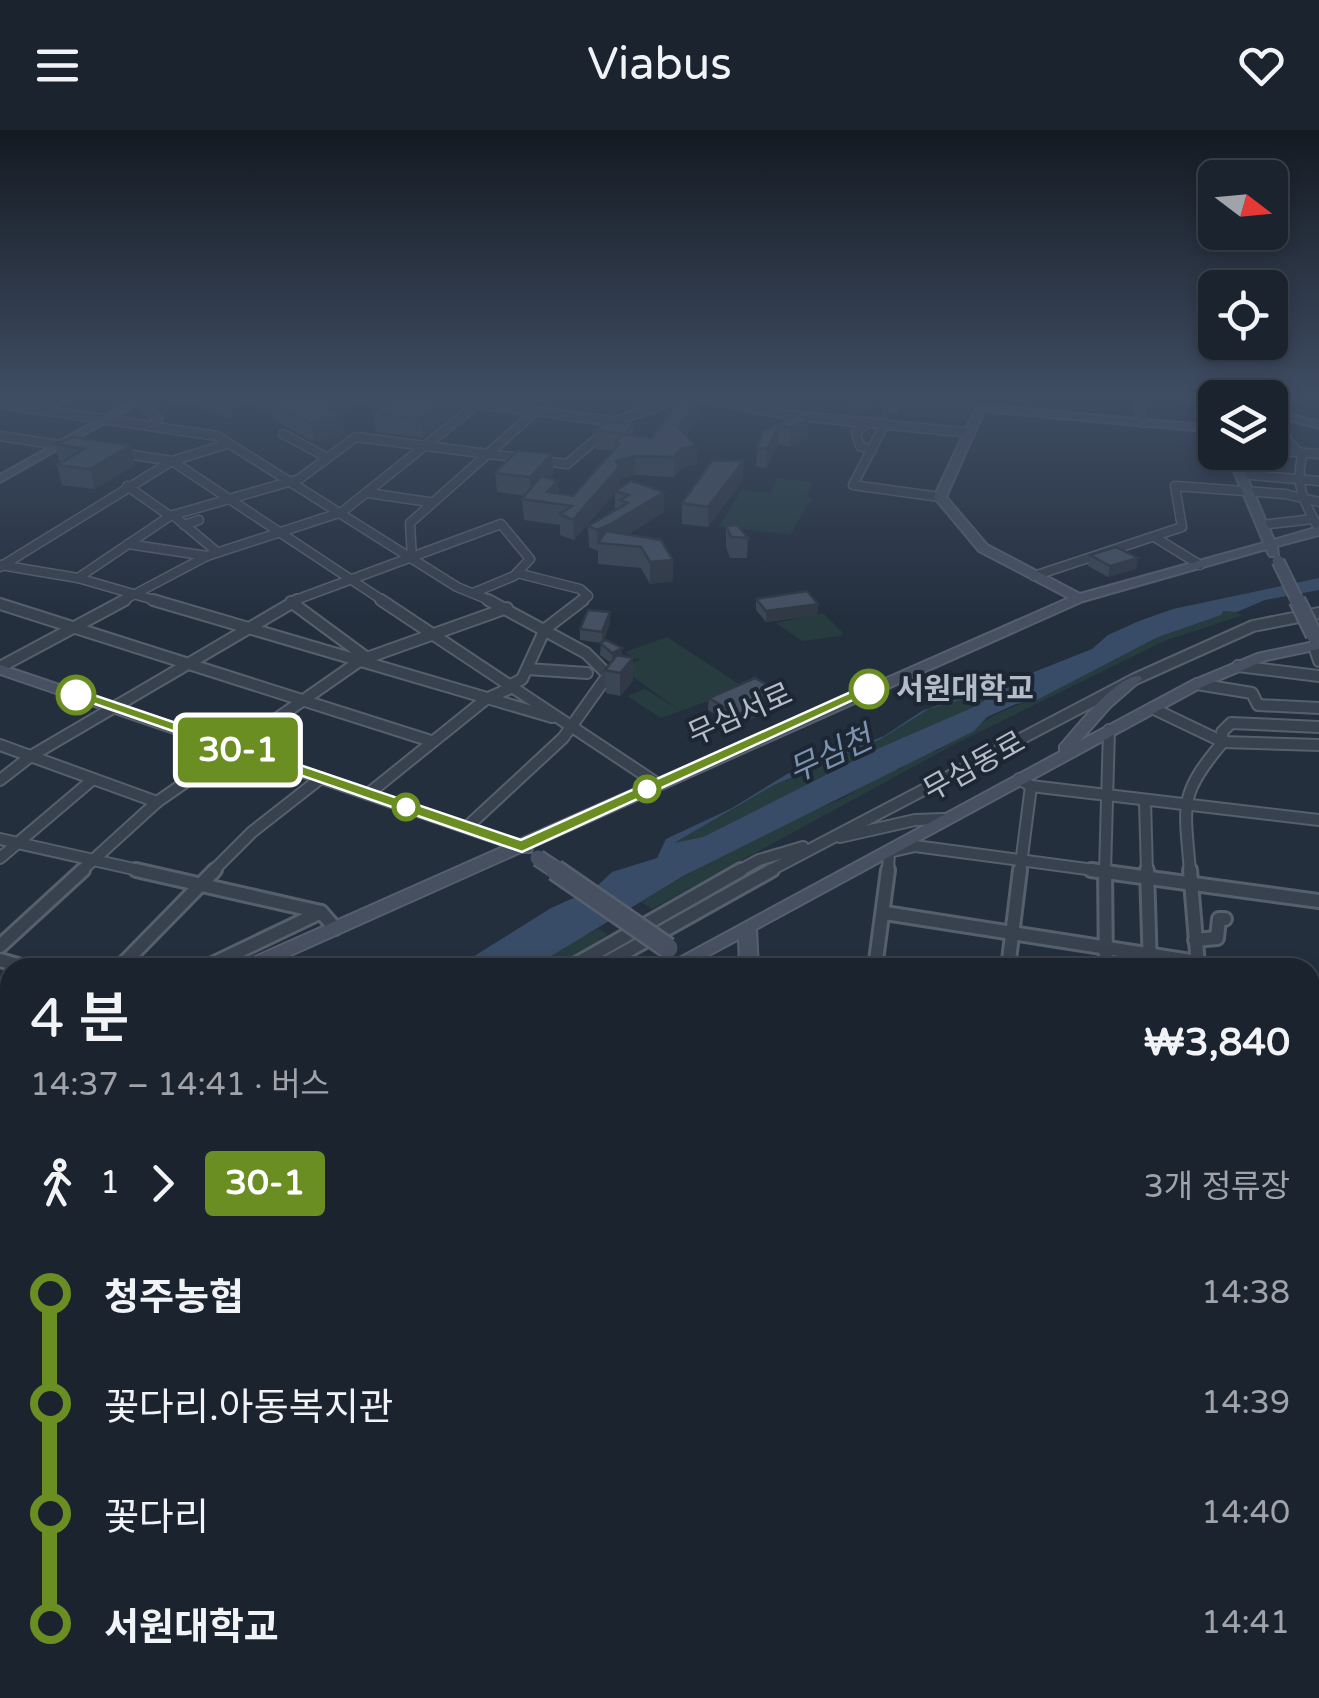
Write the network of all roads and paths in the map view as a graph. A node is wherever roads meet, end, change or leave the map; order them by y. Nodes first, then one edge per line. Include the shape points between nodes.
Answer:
1 (155, 470) edge
2 (186, 470) edge
3 (270, 470) edge
4 (310, 470) edge
5 (396, 470) edge
6 (467, 470) edge
7 (861, 470) edge
8 (952, 470) edge
9 (1238, 470) edge
10 (1301, 470) edge
11 (1239, 474) junction
12 (1298, 479) junction
13 (289, 482) junction
14 (1318, 482) edge
15 (127, 486) junction
16 (1248, 491) junction
17 (368, 493) junction
18 (940, 497) junction
19 (230, 498) junction
20 (1301, 498) junction
21 (429, 502) junction
22 (1319, 502) edge
23 (342, 512) junction
24 (171, 516) junction
25 (199, 520) dead end
26 (1260, 522) junction
27 (184, 525) junction
28 (1317, 526) edge
29 (279, 532) junction
30 (1156, 538) junction
31 (1319, 541) edge
32 (128, 544) junction
33 (1239, 553) junction
34 (1274, 553) junction
35 (212, 554) junction
36 (412, 559) junction
37 (1200, 565) junction
38 (1, 566) edge
39 (517, 573) junction
40 (1034, 576) junction
41 (78, 578) junction
42 (350, 578) junction
43 (473, 593) junction
44 (135, 596) junction
45 (1079, 598) junction
46 (291, 602) junction
47 (0, 604) edge
48 (508, 608) junction
49 (79, 628) junction
50 (242, 628) junction
51 (544, 629) junction
52 (433, 635) junction
53 (1316, 640) edge
54 (364, 659) junction
55 (185, 663) junction
56 (1238, 666) junction
57 (0, 668) edge
58 (527, 669) junction
59 (587, 674) dead end
60 (1319, 676) edge
61 (1135, 679) junction
62 (1197, 684) junction
63 (512, 686) junction
64 (486, 700) junction
65 (306, 701) junction
66 (112, 707) junction
67 (1152, 708) junction
68 (1319, 708) edge
69 (570, 724) junction
70 (1319, 727) edge
71 (1109, 730) junction
72 (431, 741) junction
73 (1223, 742) junction
74 (1319, 744) edge
75 (0, 745) edge
76 (235, 749) junction
77 (31, 756) junction
78 (1056, 759) junction
79 (321, 778) junction
80 (0, 780) edge
81 (92, 780) junction
82 (1025, 782) junction
83 (658, 784) junction
84 (368, 794) junction
85 (1105, 796) junction
86 (158, 802) junction
87 (1144, 802) junction
88 (1185, 807) junction
89 (944, 819) junction
90 (1319, 820) edge
91 (467, 827) junction
92 (0, 838) edge
93 (826, 840) junction
94 (18, 843) junction
95 (522, 846) junction
96 (889, 852) junction
97 (0, 858) edge
98 (95, 860) junction
99 (1019, 861) junction
100 (1104, 873) junction
101 (1147, 878) junction
102 (200, 884) junction
103 (1188, 884) junction
104 (1319, 901) edge
105 (320, 912) junction
106 (886, 914) junction
107 (1226, 920) dead end
108 (747, 926) junction
109 (335, 928) junction
110 (1011, 933) junction
111 (1195, 940) junction
112 (0, 946) edge
113 (1106, 946) junction
114 (129, 958) edge
115 (225, 958) edge
116 (268, 958) edge
117 (586, 958) edge
118 (615, 958) edge
119 (676, 958) edge
120 (683, 958) edge
121 (749, 958) edge
122 (876, 958) edge
123 (1009, 958) edge
124 (1106, 958) edge
125 (1140, 958) edge
126 (1149, 958) edge
127 (1197, 958) edge

1 - 15 street
2 - 19 street
3 - 13 street
4 - 13 street
5 - 17 street
6 - 21 street
7 - 18 street via 853,485
8 - 18 street
9 - 11 street
10 - 12 street
11 - 12 street
11 - 16 street
12 - 14 street
12 - 20 street
13 - 19 street
13 - 23 street
15 - 24 street
15 - 38 street
16 - 20 street
16 - 26 street
16 - 30 street via 1176,486 1182,527
17 - 21 street
17 - 23 street
18 - 40 street via 983,548
19 - 24 street
19 - 29 street
20 - 22 street
20 - 28 street
21 - 36 street via 410,523
23 - 29 street
23 - 36 street
24 - 27 street
24 - 32 street
25 - 27 street
26 - 28 street
26 - 33 street
26 - 34 street
27 - 35 street
28 - 34 street
29 - 35 street
29 - 42 street
30 - 37 street
30 - 40 street
31 - 34 street, 무심서로
32 - 35 street
32 - 41 street
33 - 34 street
33 - 34 street, 무심서로
33 - 37 street, 무심서로
34 - 53 street, bridge
35 - 44 street
36 - 39 street via 501,524 530,559
36 - 42 street
36 - 43 street
37 - 45 street, 무심서로
38 - 41 street
39 - 43 street
39 - 51 street via 588,596
40 - 45 street
41 - 44 street
42 - 46 street
42 - 52 street
43 - 48 street
44 - 49 street
44 - 50 street
45 - 83 street, 무심서로
46 - 50 street
46 - 54 street
47 - 49 street
48 - 51 street
48 - 52 street
49 - 55 street
49 - 57 street
50 - 54 street
50 - 55 street
51 - 58 street
51 - 69 street via 586,652 608,675
52 - 54 street
52 - 63 street
53 - 56 street, 무심동로
53 - 61 street via 1253,626
54 - 64 street
54 - 65 street
55 - 65 street
55 - 66 street
56 - 60 street
56 - 62 street, 무심동로
57 - 66 street
58 - 59 street
58 - 63 street
61 - 78 street
61 - 93 street
62 - 67 street, 무심동로
62 - 68 street via 1252,692 1258,706
63 - 64 street
63 - 69 street
64 - 69 street
64 - 72 street
65 - 72 street
65 - 76 street
66 - 76 street
66 - 77 street
67 - 71 street, 무심동로
67 - 73 street
69 - 83 street
69 - 91 street
70 - 73 street via 1232,722 1222,732
71 - 78 street, 무심동로
71 - 85 street
72 - 84 street
73 - 74 street
73 - 88 street via 1194,776
75 - 77 street
76 - 79 street
76 - 86 street
77 - 80 street
77 - 81 street
78 - 82 street, 무심동로
79 - 84 street
79 - 102 street
81 - 86 street
81 - 94 street
82 - 85 street
82 - 89 street, 무심동로
82 - 99 street
83 - 95 street, 무심서로
84 - 91 street
85 - 87 street
85 - 100 street
86 - 98 street
87 - 88 street
87 - 101 street
88 - 90 street
88 - 103 street
89 - 93 street
89 - 96 street, 무심동로
91 - 95 street
92 - 94 street
93 - 117 street via 758,860
93 - 118 street
94 - 97 street
94 - 98 street
95 - 109 street, 무심서로
95 - 119 street, bridge
96 - 99 street via 915,846
96 - 106 street
96 - 108 street, 무심동로
98 - 102 street
98 - 112 street
99 - 100 street
99 - 110 street
100 - 101 street
100 - 113 street
101 - 103 street
101 - 126 street
102 - 105 street
102 - 114 street
103 - 104 street
103 - 111 street
105 - 109 street
105 - 115 street
106 - 110 street
106 - 122 street
107 - 111 street via 1219,920 1217,938
108 - 120 street, 무심동로
108 - 121 street
109 - 116 street, 무심서로
110 - 113 street
110 - 123 street
111 - 127 street
113 - 124 street
113 - 125 street

